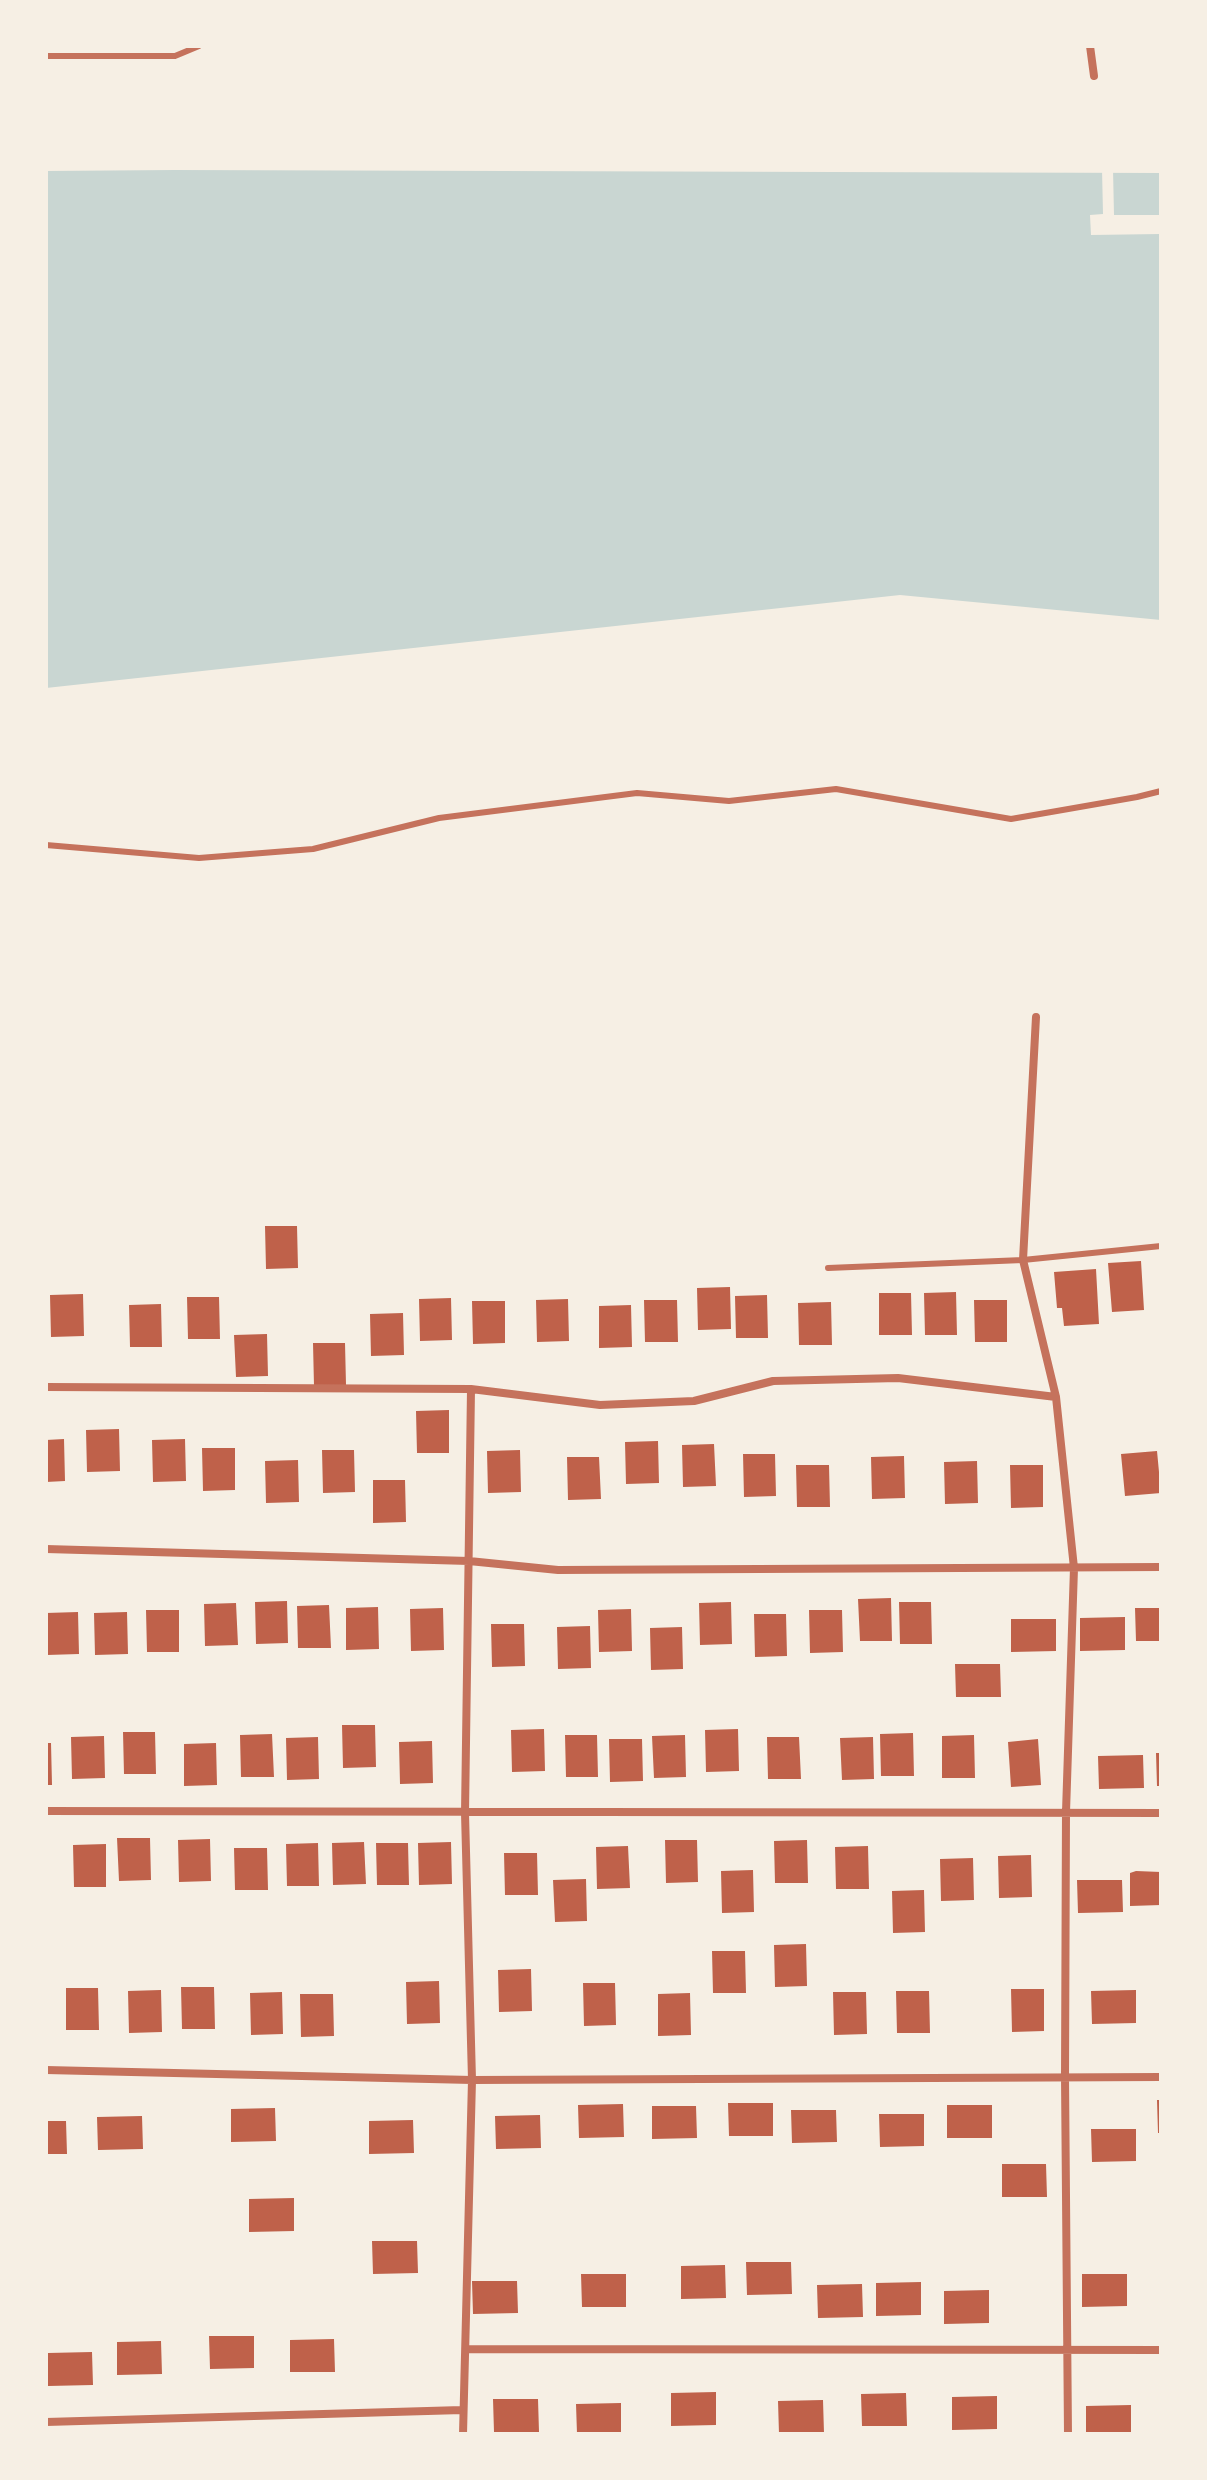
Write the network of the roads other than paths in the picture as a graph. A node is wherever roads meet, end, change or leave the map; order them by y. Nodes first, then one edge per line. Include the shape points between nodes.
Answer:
1 (199, 46) edge
2 (1090, 46) edge
3 (46, 56) edge
4 (1094, 76) dead end
5 (1161, 791) edge
6 (46, 845) edge
7 (1036, 1017) dead end
8 (1161, 1246) edge
9 (1023, 1260) junction
10 (828, 1268) dead end
11 (46, 1387) edge
12 (471, 1389) junction
13 (1056, 1397) junction
14 (46, 1549) edge
15 (469, 1561) junction
16 (1161, 1567) edge
17 (1074, 1568) junction
18 (46, 1811) edge
19 (1066, 1812) junction
20 (465, 1813) junction
21 (1161, 1813) edge
22 (46, 2070) edge
23 (1065, 2077) junction
24 (1161, 2077) edge
25 (472, 2080) junction
26 (467, 2349) junction
27 (1068, 2349) junction
28 (1161, 2350) edge
29 (462, 2410) junction
30 (46, 2422) edge
31 (463, 2434) edge
32 (1068, 2434) edge

1 - 3 lane via 175,56
2 - 4 street
5 - 6 lane via 1011,819 836,789 729,801 637,793 439,818 313,849 199,858
7 - 9 street
8 - 9 lane
9 - 10 lane
9 - 13 street
11 - 12 street
12 - 13 street via 600,1405 694,1401 773,1381 898,1378
12 - 15 street
13 - 17 street
14 - 15 street
15 - 17 street via 558,1570
15 - 20 street
16 - 17 street
17 - 19 street
18 - 20 street
19 - 20 street
19 - 21 street
19 - 23 street
20 - 25 street
22 - 25 street
23 - 24 street
23 - 25 street
23 - 27 street
25 - 26 street
26 - 27 street
26 - 29 street
27 - 28 street
27 - 32 street
29 - 30 street
29 - 31 street

